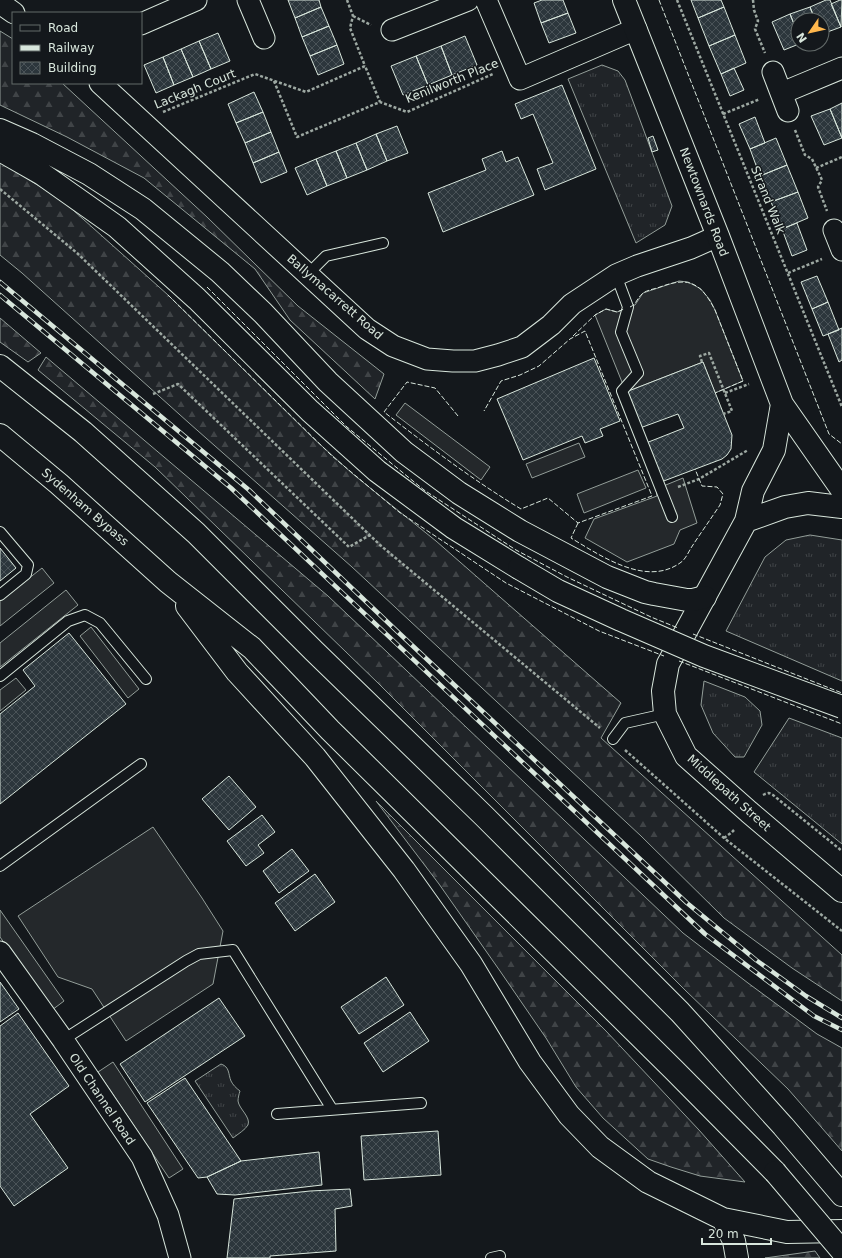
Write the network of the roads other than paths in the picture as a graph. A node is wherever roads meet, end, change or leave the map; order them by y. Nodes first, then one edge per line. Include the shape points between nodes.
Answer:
1 (196, 0) edge
2 (248, 0) edge
3 (468, 0) edge
4 (486, 0) edge
5 (624, 0) edge
6 (0, 3) edge
7 (13, 12) edge
8 (142, 24) edge
9 (636, 29) junction
10 (392, 30) dead end
11 (264, 38) dead end
12 (842, 68) edge
13 (773, 72) road end
14 (101, 84) edge
15 (0, 130) edge
16 (0, 150) edge
17 (834, 230) road end
18 (718, 236) junction
19 (383, 243) dead end
20 (836, 253) edge
21 (308, 274) junction
22 (616, 275) junction
23 (0, 366) edge
24 (782, 404) junction
25 (0, 435) edge
26 (842, 490) edge
27 (842, 508) edge
28 (672, 517) dead end
29 (746, 521) junction
30 (0, 532) edge
31 (168, 582) junction
32 (0, 595) edge
33 (705, 597) junction
34 (0, 676) edge
35 (146, 679) dead end
36 (842, 707) edge
37 (665, 714) junction
38 (613, 739) road end
39 (141, 764) dead end
40 (0, 866) edge
41 (842, 891) edge
42 (0, 952) edge
43 (62, 1040) junction
44 (420, 1103) dead end
45 (332, 1109) junction
46 (277, 1114) dead end
47 (842, 1195) edge
48 (723, 1219) junction
49 (842, 1231) edge
50 (842, 1251) edge
51 (180, 1258) edge
52 (737, 1258) edge

1 - 8 street
2 - 11 street
3 - 10 street
4 - 9 street via 520,79
5 - 9 main road, Newtownards Road
6 - 7 street
9 - 18 main road, Newtownards Road
12 - 13 street via 785,102
14 - 21 street, Ballymacarrett Road
15 - 33 main road via 89,174 143,209 242,292 328,382 404,452 459,493 520,531 607,577 649,593 687,600
16 - 36 main road, bridge via 42,174 117,227 197,299 310,411 377,471 454,528 558,591 697,653
17 - 20 street
18 - 22 street, Ballymacarrett Road
18 - 24 main road, Newtownards Road
19 - 21 lane via 326,256
21 - 22 street, Ballymacarrett Road via 367,329 393,346 427,359 453,361 498,355 522,346 551,325 572,304
22 - 28 lane via 628,308 621,332 638,373 622,391
23 - 47 main road via 83,432 196,533 680,1012
24 - 26 main road, Newtownards Road
24 - 29 main road, Middlepath Street via 774,450 753,491
25 - 31 main road, Sydenham Bypass via 60,484
27 - 29 main road via 808,503 785,507
29 - 33 main road, Middlepath Street
30 - 32 lane via 28,565 26,574
31 - 48 main road via 237,672 315,757 404,870 471,964 530,1062 569,1115 600,1147 648,1182
31 - 50 main road, bridge via 252,648 330,730 775,1172
33 - 37 main road, Middlepath Street via 668,664 662,691
34 - 35 lane via 68,621 85,614 100,623
37 - 38 lane via 625,723
37 - 41 main road, Middlepath Street via 686,756
39 - 40 lane
42 - 43 street, Old Channel Road
43 - 45 lane via 199,954 233,950
43 - 51 street, Old Channel Road via 142,1157 168,1215
44 - 45 lane
45 - 46 lane
48 - 49 main road via 787,1232
48 - 52 main road via 734,1241

